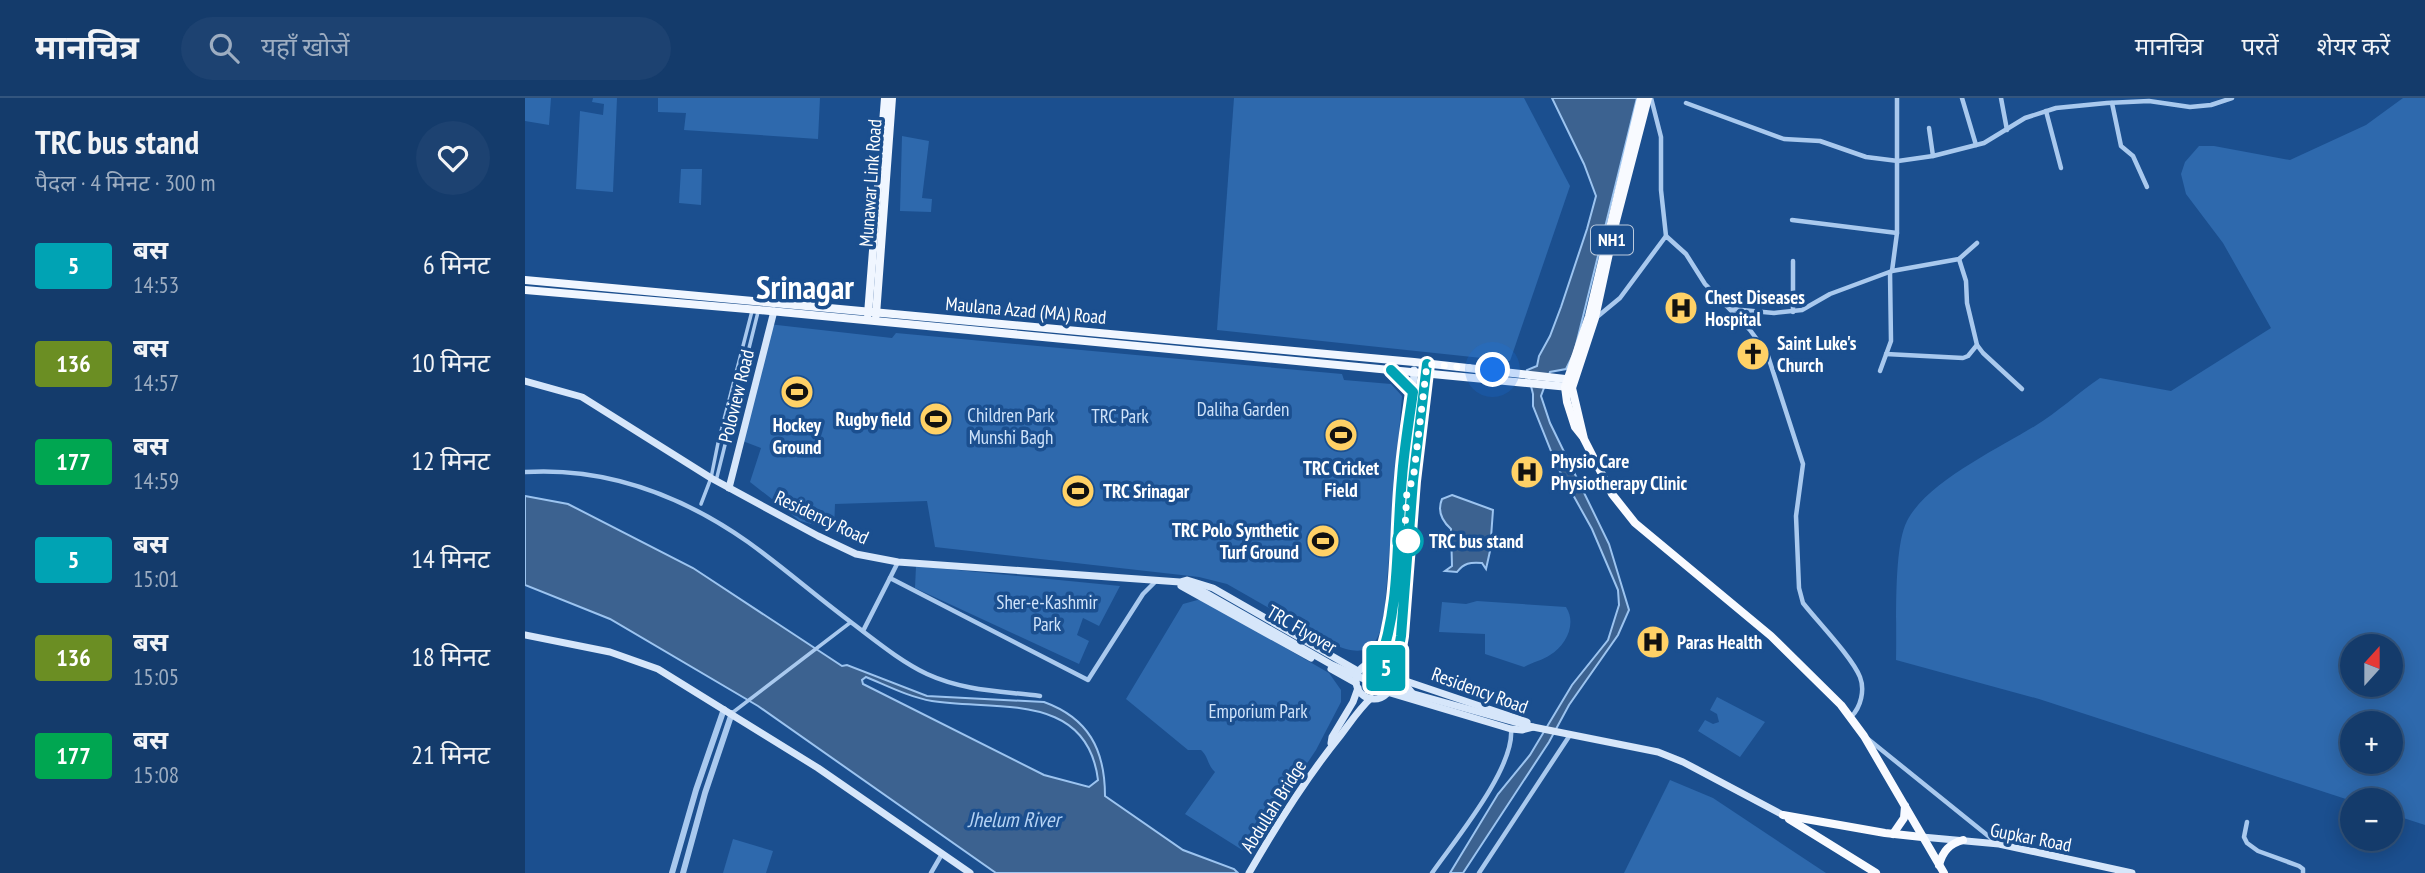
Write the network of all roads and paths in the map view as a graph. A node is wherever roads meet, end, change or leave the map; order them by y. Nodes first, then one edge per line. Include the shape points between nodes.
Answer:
1 (885, 98) edge
2 (892, 98) edge
3 (1641, 98) edge
4 (1650, 98) edge
5 (1898, 98) edge
6 (1962, 98) edge
7 (2001, 98) edge
8 (2232, 98) edge
9 (1686, 103) dead end
10 (2112, 103) junction
11 (2046, 111) junction
12 (1929, 128) dead end
13 (2007, 130) junction
14 (1976, 145) junction
15 (1933, 156) junction
16 (1898, 161) junction
17 (2061, 168) dead end
18 (2147, 187) dead end
19 (1792, 220) dead end
20 (1897, 233) junction
21 (1666, 236) junction
22 (1977, 243) dead end
23 (1959, 260) junction
24 (1793, 261) dead end
25 (1891, 271) junction
26 (525, 280) edge
27 (1599, 289) junction
28 (525, 290) edge
29 (756, 309) junction
30 (1730, 309) junction
31 (774, 311) junction
32 (872, 311) junction
33 (1793, 312) junction
34 (1595, 318) junction
35 (871, 321) junction
36 (1977, 345) junction
37 (1886, 354) junction
38 (1414, 362) junction
39 (1427, 368) junction
40 (1391, 370) junction
41 (1414, 371) junction
42 (1880, 371) dead end
43 (525, 381) edge
44 (1566, 383) junction
45 (2022, 389) dead end
46 (1413, 392) junction
47 (525, 472) edge
48 (714, 479) junction
49 (1402, 480) junction
50 (1413, 481) junction
51 (729, 488) junction
52 (1407, 493) junction
53 (700, 508) junction
54 (898, 562) junction
55 (890, 578) junction
56 (1158, 579) junction
57 (1180, 582) junction
58 (851, 622) junction
59 (863, 632) junction
60 (525, 635) edge
61 (1379, 664) junction
62 (1358, 671) junction
63 (1390, 674) junction
64 (1357, 686) junction
65 (1387, 692) junction
66 (1412, 693) junction
67 (1040, 696) dead end
68 (1371, 698) junction
69 (728, 711) junction
70 (1850, 717) junction
71 (1533, 727) junction
72 (1511, 729) junction
73 (1568, 733) junction
74 (1864, 736) junction
75 (1331, 744) junction
76 (713, 754) junction
77 (1905, 806) junction
78 (1783, 815) junction
79 (2247, 822) dead end
80 (1893, 834) junction
81 (1922, 837) junction
82 (1963, 841) junction
83 (1999, 844) junction
84 (942, 854) junction
85 (2094, 866) junction
86 (1941, 869) edge
87 (672, 873) edge
88 (683, 873) edge
89 (931, 873) edge
90 (970, 873) edge
91 (1249, 873) edge
92 (1432, 873) edge
93 (1479, 873) edge
94 (1876, 873) edge
95 (2101, 873) edge
96 (2132, 873) edge
97 (2303, 873) edge

1 - 32 main road, Munawar Link Road
2 - 32 main road, Munawar Link Road
3 - 27 highway, NH1
4 - 21 street via 1661,137
4 - 27 highway, NH1
5 - 16 street
6 - 14 street
7 - 13 street
8 - 10 street via 2190,107 2149,101
9 - 16 street via 1784,139 1820,141 1866,158
10 - 11 street
10 - 18 street via 2122,146 2133,156
11 - 13 street
11 - 17 street
12 - 15 street
13 - 14 street
14 - 15 street
15 - 16 street
16 - 20 street
19 - 20 street
20 - 25 street
21 - 30 street
21 - 34 street via 1621,298
22 - 23 street
23 - 25 street
23 - 36 street
24 - 33 street
25 - 33 street
25 - 37 street via 1891,341
26 - 32 main road, Maulana Azad (MA) Road
27 - 34 highway, NH1
27 - 44 highway, NH1
28 - 29 main road, Maulana Azad (MA) Road
29 - 31 main road, Maulana Azad (MA) Road
29 - 48 street
30 - 33 street
30 - 70 street via 1767,353 1795,436 1803,472 1796,516 1799,588 1803,603 1860,677 1860,703
31 - 35 main road, Maulana Azad (MA) Road
31 - 51 main road, Poloview Road
32 - 35 main road
32 - 38 main road, Maulana Azad (MA) Road
34 - 44 highway, NH1
35 - 40 main road, Maulana Azad (MA) Road
36 - 37 street via 1963,358
36 - 45 street
37 - 42 street
38 - 39 main road, Maulana Azad (MA) Road
38 - 41 main road
39 - 41 main road, Maulana Azad (MA) Road
39 - 44 main road, Maulana Azad (MA) Road
39 - 50 main road
40 - 41 main road, Maulana Azad (MA) Road
40 - 46 main road
41 - 46 main road
43 - 48 main road, Residency Road via 582,397
44 - 70 highway via 1591,457 1635,523 1771,636
46 - 49 main road
47 - 53 street via 559,470 600,476
48 - 51 main road, Residency Road
48 - 53 street
49 - 52 main road
49 - 61 main road via 1392,617
50 - 52 main road
50 - 63 main road via 1401,636
51 - 54 main road, Residency Road via 856,554
52 - 66 main road via 1396,636 1397,667
53 - 58 street
54 - 55 street
54 - 56 main road, Residency Road
55 - 56 street via 1088,680 1143,594
55 - 59 street
56 - 57 main road, Residency Road
57 - 62 main road, Residency Road via 1213,588
57 - 64 main road, Residency Road
57 - 66 main road, TRC Flyover via 1332,665
58 - 59 street
58 - 69 street via 747,704
59 - 67 street via 909,664 957,686
60 - 69 main road via 636,660
61 - 62 main road
61 - 63 main road
62 - 64 main road
63 - 65 main road
63 - 71 main road, Residency Road via 1514,716
64 - 68 main road
64 - 75 main road
65 - 68 main road
65 - 72 main road, Residency Road
66 - 71 main road, TRC Flyover
68 - 75 main road
69 - 76 street
69 - 84 main road
70 - 74 highway
71 - 72 main road, Residency Road
71 - 73 main road
72 - 92 street via 1510,750 1500,772
73 - 78 main road via 1670,757
73 - 93 street
74 - 77 highway
74 - 83 street
75 - 91 main road, Abdullah Bridge
76 - 87 street
76 - 88 street
77 - 80 highway via 1904,818
77 - 81 highway
78 - 80 highway
78 - 94 highway
79 - 97 street via 2244,837 2253,848 2299,866
80 - 81 highway
81 - 82 main road, Gupkar Road
81 - 86 highway
82 - 83 main road, Gupkar Road
82 - 86 highway via 1949,846
83 - 85 main road, Gupkar Road
84 - 89 street
84 - 90 main road
85 - 95 street
85 - 96 main road, Gupkar Road

